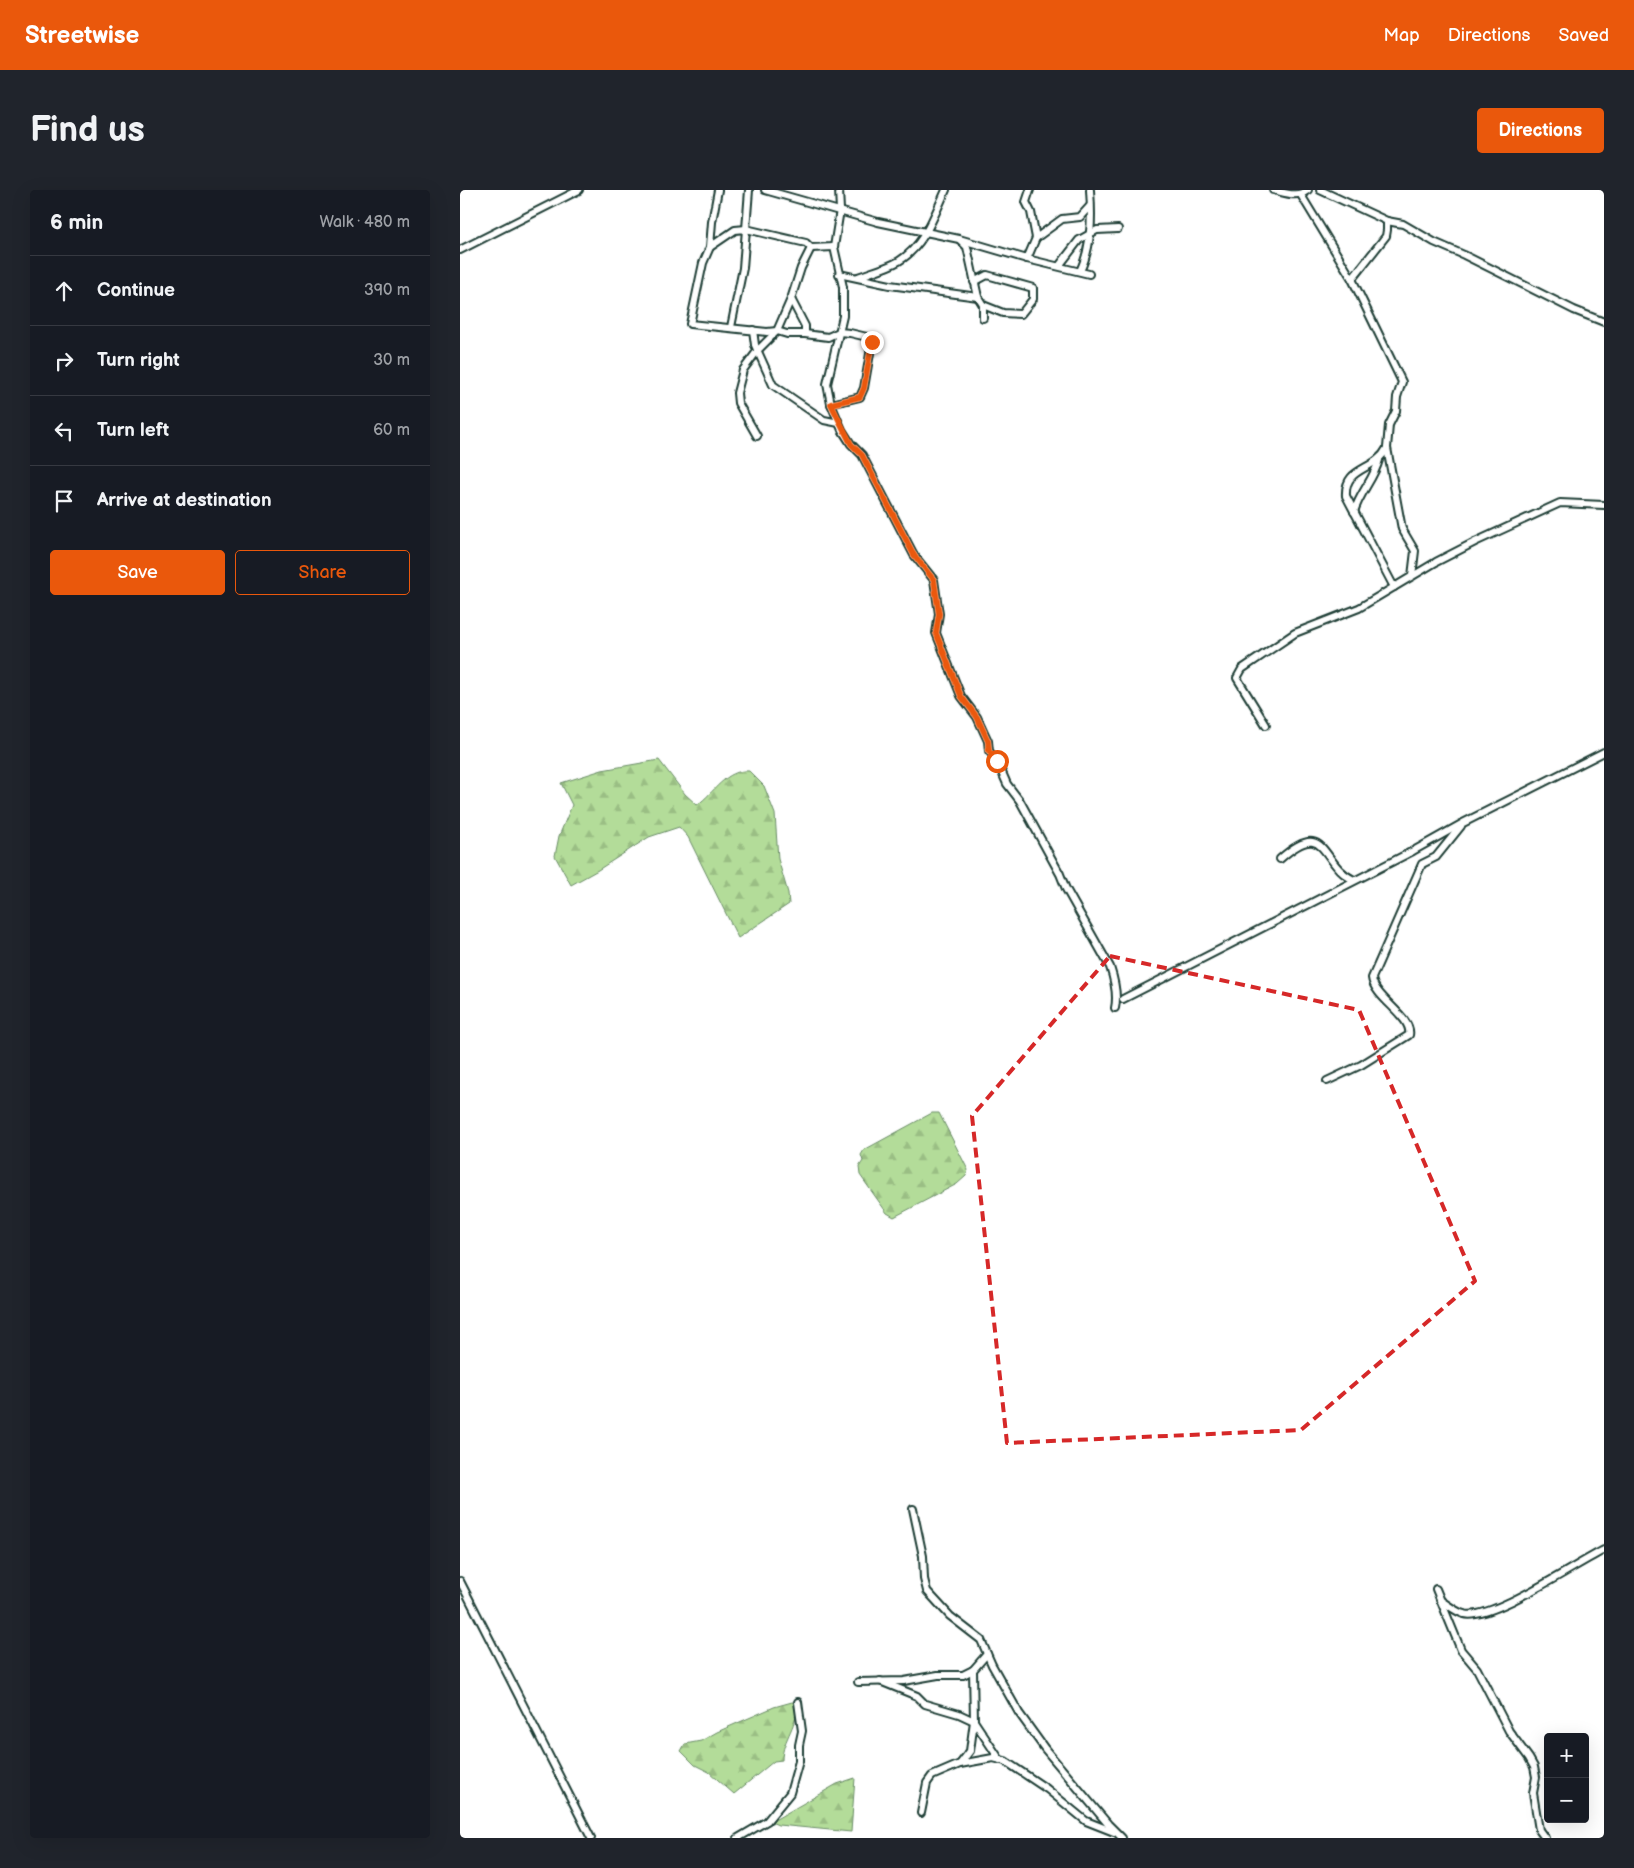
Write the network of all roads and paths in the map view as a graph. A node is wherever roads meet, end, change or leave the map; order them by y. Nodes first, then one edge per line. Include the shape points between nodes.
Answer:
1 (579, 190) edge
2 (718, 190) edge
3 (749, 190) edge
4 (765, 190) edge
5 (839, 190) edge
6 (946, 190) edge
7 (1030, 190) edge
8 (1090, 190) edge
9 (1274, 190) edge
10 (1308, 190) edge
11 (1320, 190) edge
12 (1301, 195) junction
13 (1090, 206) junction
14 (840, 210) junction
15 (1386, 221) junction
16 (746, 229) junction
17 (1118, 229) dead end
18 (926, 233) junction
19 (1090, 234) junction
20 (1036, 238) junction
21 (959, 239) junction
22 (834, 247) junction
23 (710, 248) junction
24 (811, 248) junction
25 (460, 250) edge
26 (1027, 258) junction
27 (1059, 266) junction
28 (839, 274) junction
29 (857, 277) junction
30 (1352, 279) junction
31 (974, 282) junction
32 (978, 297) junction
33 (791, 299) junction
34 (983, 305) junction
35 (983, 318) dead end
36 (1604, 322) edge
37 (731, 327) junction
38 (753, 330) junction
39 (777, 331) junction
40 (839, 332) junction
41 (804, 334) junction
42 (758, 350) junction
43 (831, 404) junction
44 (839, 423) junction
45 (757, 436) dead end
46 (1387, 448) junction
47 (1379, 460) junction
48 (1604, 505) edge
49 (1354, 512) junction
50 (1412, 576) junction
51 (1394, 587) junction
52 (1266, 725) dead end
53 (1604, 752) edge
54 (1463, 822) junction
55 (1280, 859) dead end
56 (1354, 880) junction
57 (1123, 999) dead end
58 (1115, 1008) dead end
59 (1327, 1081) dead end
60 (913, 1509) dead end
61 (1604, 1550) edge
62 (460, 1581) edge
63 (1436, 1589) dead end
64 (1440, 1600) junction
65 (1461, 1613) junction
66 (1447, 1616) junction
67 (988, 1654) junction
68 (973, 1670) junction
69 (880, 1681) junction
70 (858, 1682) dead end
71 (798, 1702) dead end
72 (974, 1721) junction
73 (1000, 1760) junction
74 (960, 1764) junction
75 (921, 1813) dead end
76 (1120, 1836) edge
77 (591, 1838) edge
78 (738, 1838) edge
79 (1545, 1838) edge

1 - 25 street
2 - 23 street
3 - 16 street
4 - 14 street
5 - 14 street
6 - 18 street
7 - 20 street via 1026,202
8 - 13 street
9 - 12 street
10 - 12 street
11 - 15 street
12 - 30 street
13 - 19 street
13 - 20 street via 1080,217 1062,219
14 - 18 street
14 - 22 street
15 - 30 street via 1386,236
15 - 36 street via 1403,224 1434,242
16 - 23 street via 735,230
16 - 24 street via 806,243
16 - 37 street via 743,268
17 - 19 street via 1096,230
18 - 21 street
18 - 29 street via 913,251 898,262
19 - 27 street via 1079,240
19 - 27 street via 1085,260 1089,274
20 - 26 street
21 - 26 street
21 - 31 street via 967,247
22 - 24 street
22 - 28 street
23 - 37 street via 703,263 690,324
24 - 33 street
26 - 27 street
28 - 29 street
28 - 40 street via 843,288 843,316
29 - 32 street via 890,285
30 - 46 street via 1402,382 1396,411 1388,425
31 - 32 street
31 - 34 street via 987,275 1033,288 1033,299 1021,314 1003,313
32 - 34 street
33 - 39 street
33 - 41 street via 805,326
34 - 35 street
37 - 38 street
38 - 39 street
38 - 42 street
39 - 41 street
39 - 42 street
40 - 41 street via 828,337
40 - 43 street via 827,384
40 - 43 street via 867,337 872,342 860,397
42 - 44 street via 773,385 824,420
42 - 45 street via 743,370 737,393 738,403
43 - 44 street
44 - 58 street via 851,444 862,455 914,555 934,580 939,614 936,633 961,696 977,717 989,751 1110,967
46 - 47 street
46 - 50 street via 1402,529 1415,551
47 - 49 street via 1376,473
47 - 49 street via 1351,477 1345,485 1346,496
48 - 50 street via 1560,503 1475,542
49 - 51 street
50 - 51 street
51 - 52 street via 1359,608 1295,633 1242,669 1237,678
53 - 54 street
54 - 56 street via 1413,852
54 - 59 street via 1436,857 1422,864 1372,978 1376,988 1408,1026 1409,1035 1361,1065
55 - 56 street via 1300,843 1313,842 1319,844 1346,876
56 - 57 street
60 - 67 street via 923,1556 926,1591 950,1616 981,1640
61 - 65 street via 1526,1596 1477,1615
62 - 77 street
63 - 64 street
64 - 65 street
64 - 66 street
65 - 66 street
66 - 79 street via 1461,1650 1477,1669 1509,1731 1534,1767 1533,1793 1539,1830
67 - 68 street
67 - 76 street via 1019,1713 1045,1749
68 - 69 street via 964,1676 938,1675
68 - 72 street
69 - 70 street
69 - 72 street via 916,1696 925,1704
71 - 78 street via 802,1731 790,1793 768,1821
72 - 73 street
72 - 74 street via 970,1751
73 - 74 street via 993,1758
73 - 76 street via 1047,1789 1086,1821
74 - 75 street via 932,1776 927,1783

